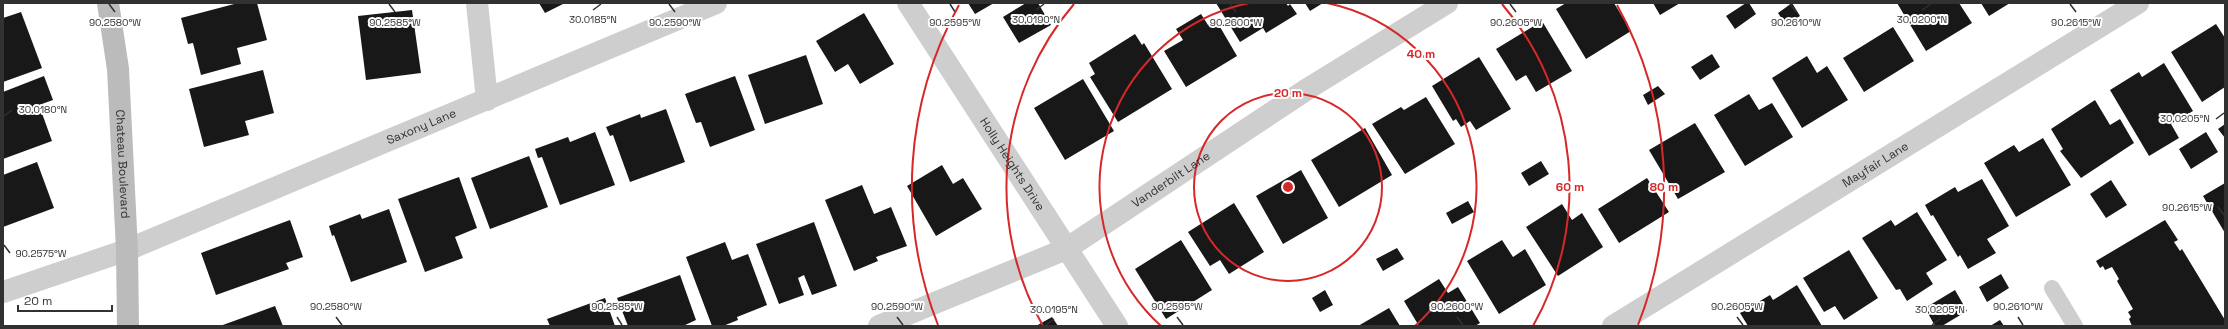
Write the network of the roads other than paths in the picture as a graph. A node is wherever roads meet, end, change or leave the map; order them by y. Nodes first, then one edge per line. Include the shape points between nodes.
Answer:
1 (108, 3) edge
2 (477, 3) edge
3 (716, 3) edge
4 (908, 3) edge
5 (1447, 3) edge
6 (2138, 3) edge
7 (487, 100) junction
8 (1066, 249) junction
9 (126, 250) junction
10 (2052, 288) dead end
11 (3, 292) edge
12 (128, 326) edge
13 (879, 326) edge
14 (1117, 326) edge
15 (1613, 326) edge
16 (2075, 326) edge

1 - 9 street, Chateau Boulevard via 118,68
2 - 7 street
3 - 7 street, Saxony Lane
4 - 8 street, Holly Heights Drive
5 - 8 street, Vanderbilt Lane via 1309,88
6 - 15 street, Mayfair Lane
7 - 9 street, Saxony Lane
8 - 13 street, Vanderbilt Lane
8 - 14 street, Holly Heights Drive
9 - 11 street, Saxony Lane
9 - 12 street, Chateau Boulevard
10 - 16 lane

